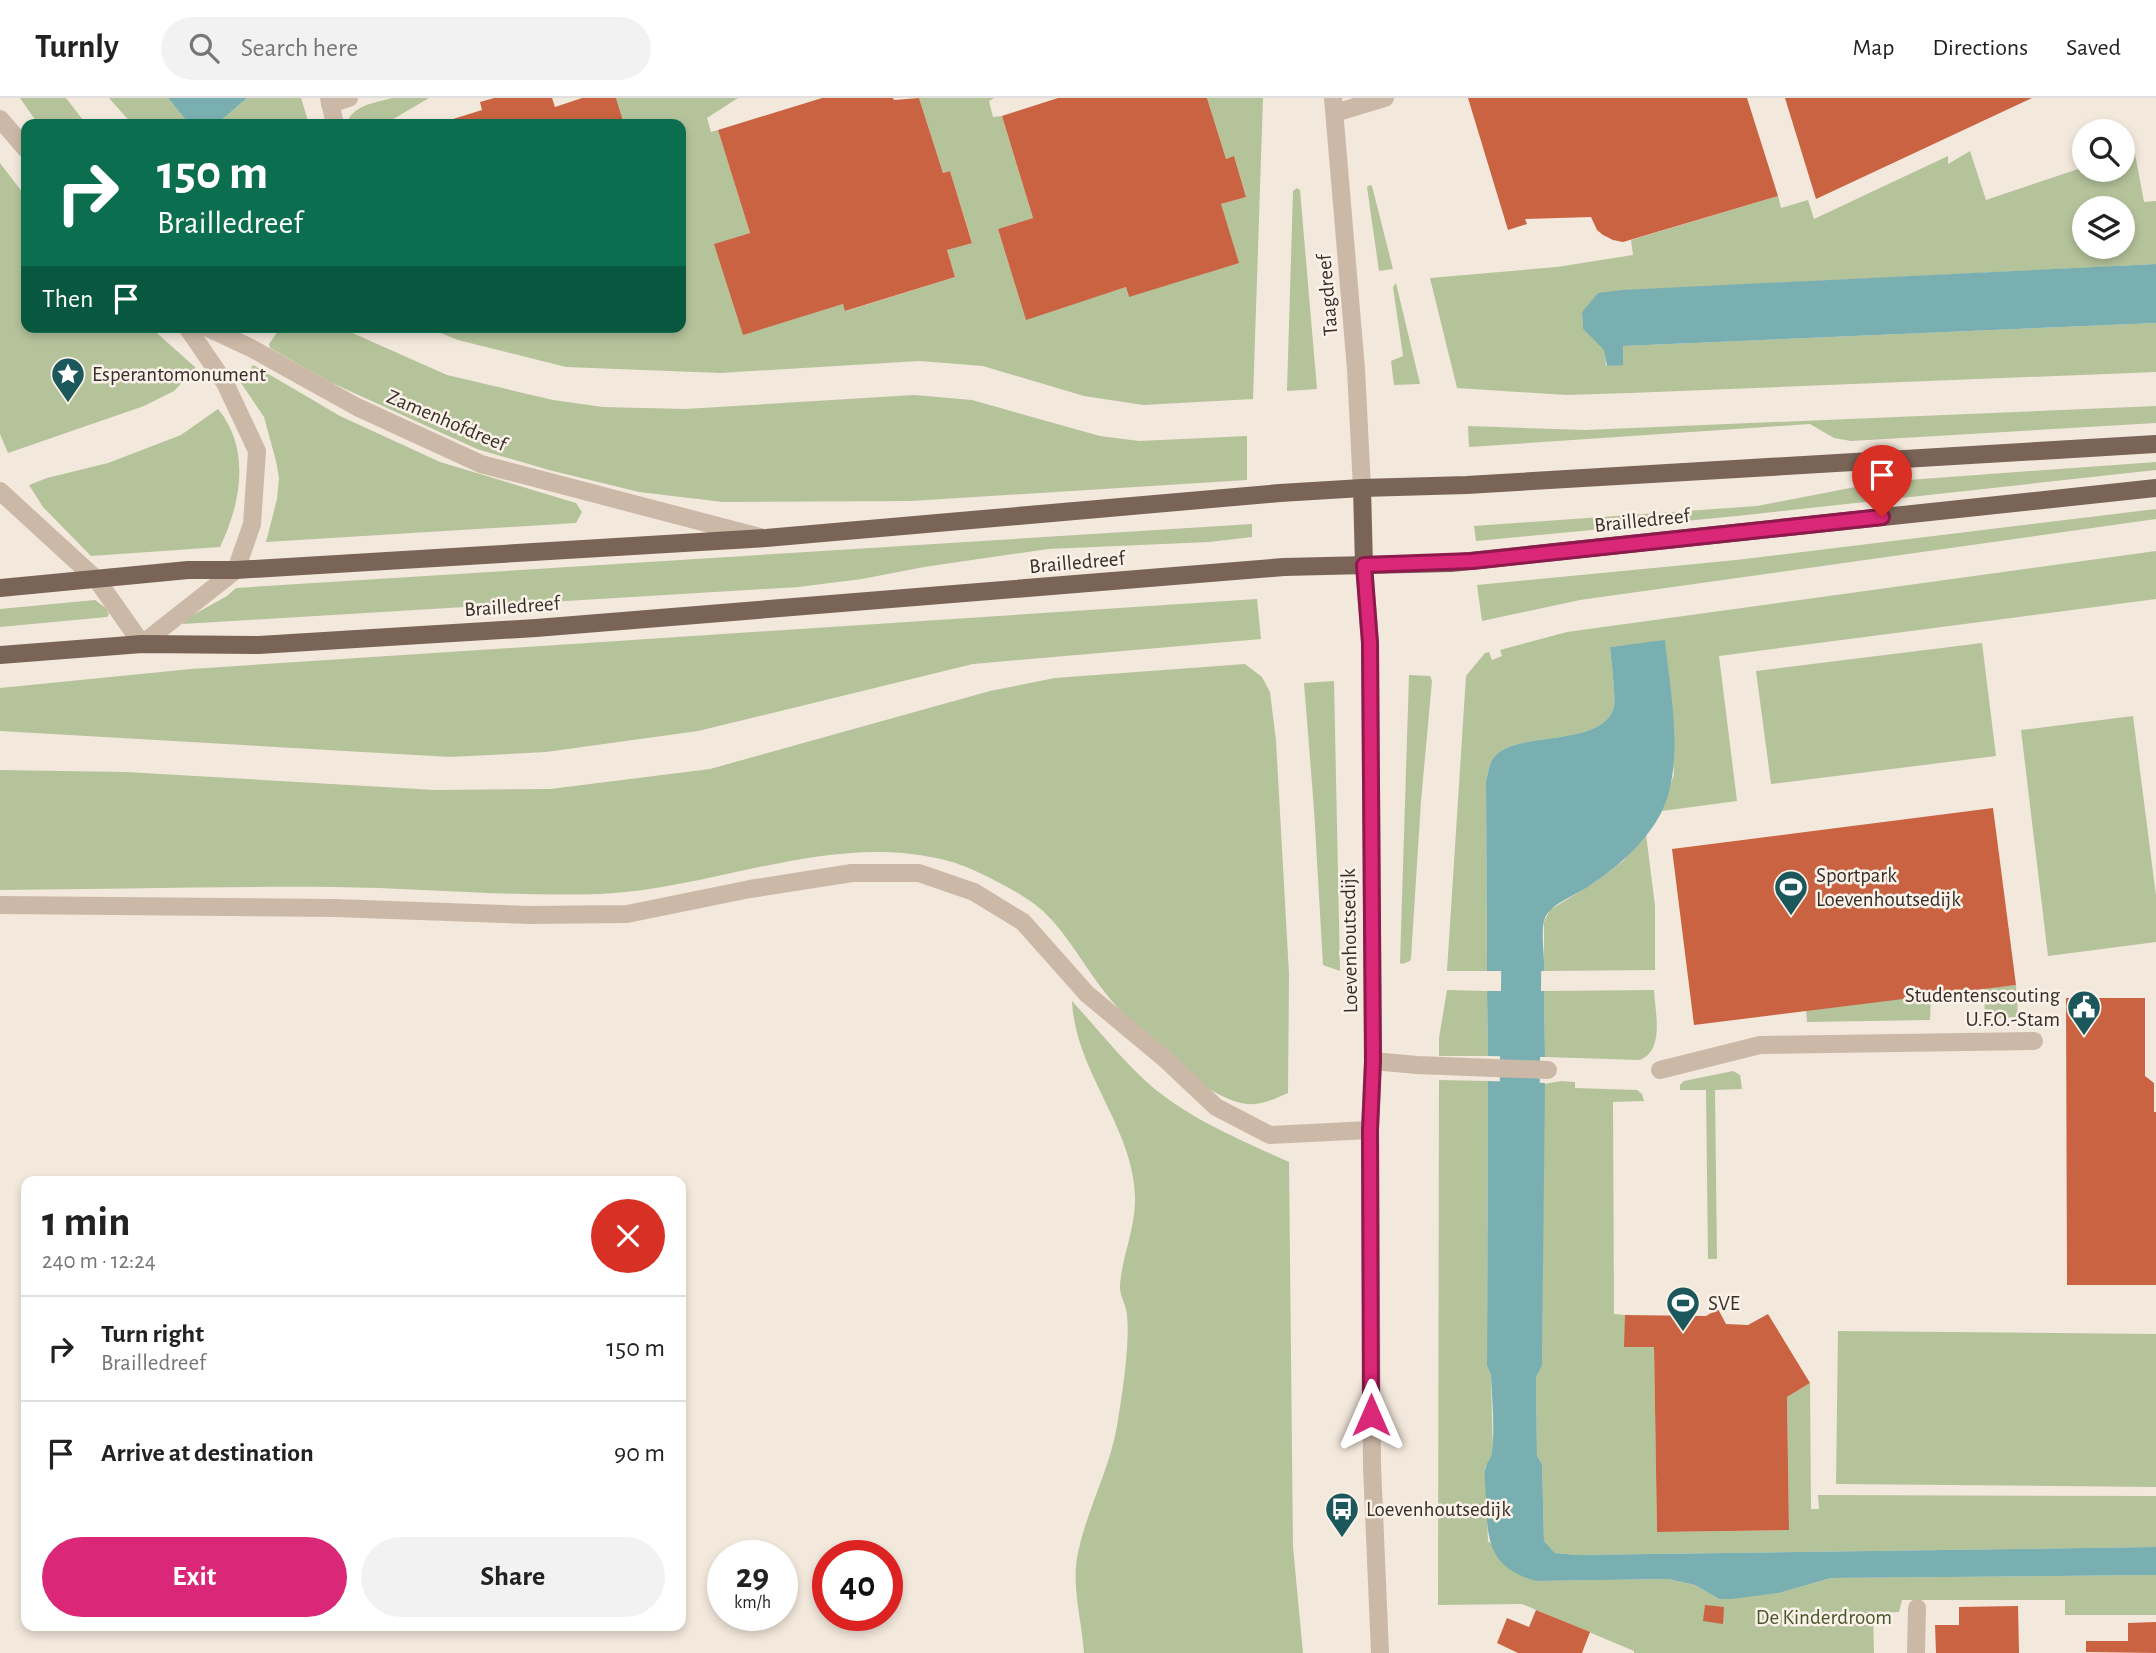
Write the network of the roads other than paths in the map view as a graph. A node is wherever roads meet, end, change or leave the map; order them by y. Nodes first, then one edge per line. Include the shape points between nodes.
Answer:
1 (349, 98) edge
2 (1385, 98) edge
3 (329, 101) edge
4 (1334, 106) edge
5 (0, 119) edge
6 (334, 119) edge
7 (21, 143) edge
8 (191, 333) edge
9 (219, 333) edge
10 (2156, 444) edge
11 (1362, 488) junction
12 (2156, 488) edge
13 (0, 491) edge
14 (766, 538) junction
15 (1364, 565) junction
16 (236, 569) junction
17 (97, 580) junction
18 (0, 588) edge
19 (142, 644) junction
20 (0, 655) edge
21 (0, 905) edge
22 (2034, 1041) dead end
23 (1373, 1061) junction
24 (1548, 1070) dead end
25 (1660, 1070) dead end
26 (1370, 1130) junction
27 (1917, 1608) dead end
28 (1380, 1653) edge
29 (1916, 1653) edge

1 - 3 street
2 - 4 street
3 - 6 street
4 - 11 street, Taagdreef
5 - 7 street
8 - 16 street via 225,383 257,451 252,524
9 - 14 street, Zamenhofdreef via 357,407 481,464
10 - 11 main road, Brailledreef
11 - 14 main road, Brailledreef
11 - 15 main road
12 - 15 main road, Brailledreef via 1461,562
13 - 17 street
14 - 16 main road, Brailledreef
15 - 19 main road, Brailledreef via 1284,567 536,628 259,645
15 - 23 street, Loevenhoutsedijk via 1370,643
16 - 17 main road, Brailledreef
16 - 19 street
17 - 18 main road, Brailledreef
17 - 19 street
19 - 20 main road, Brailledreef
21 - 26 street via 626,914 852,873 919,873 974,892 1023,922 1087,994 1216,1107 1270,1135
22 - 25 street via 1760,1045
23 - 24 street
23 - 26 street, Loevenhoutsedijk
26 - 28 street, Loevenhoutsedijk via 1372,1466
27 - 29 street

